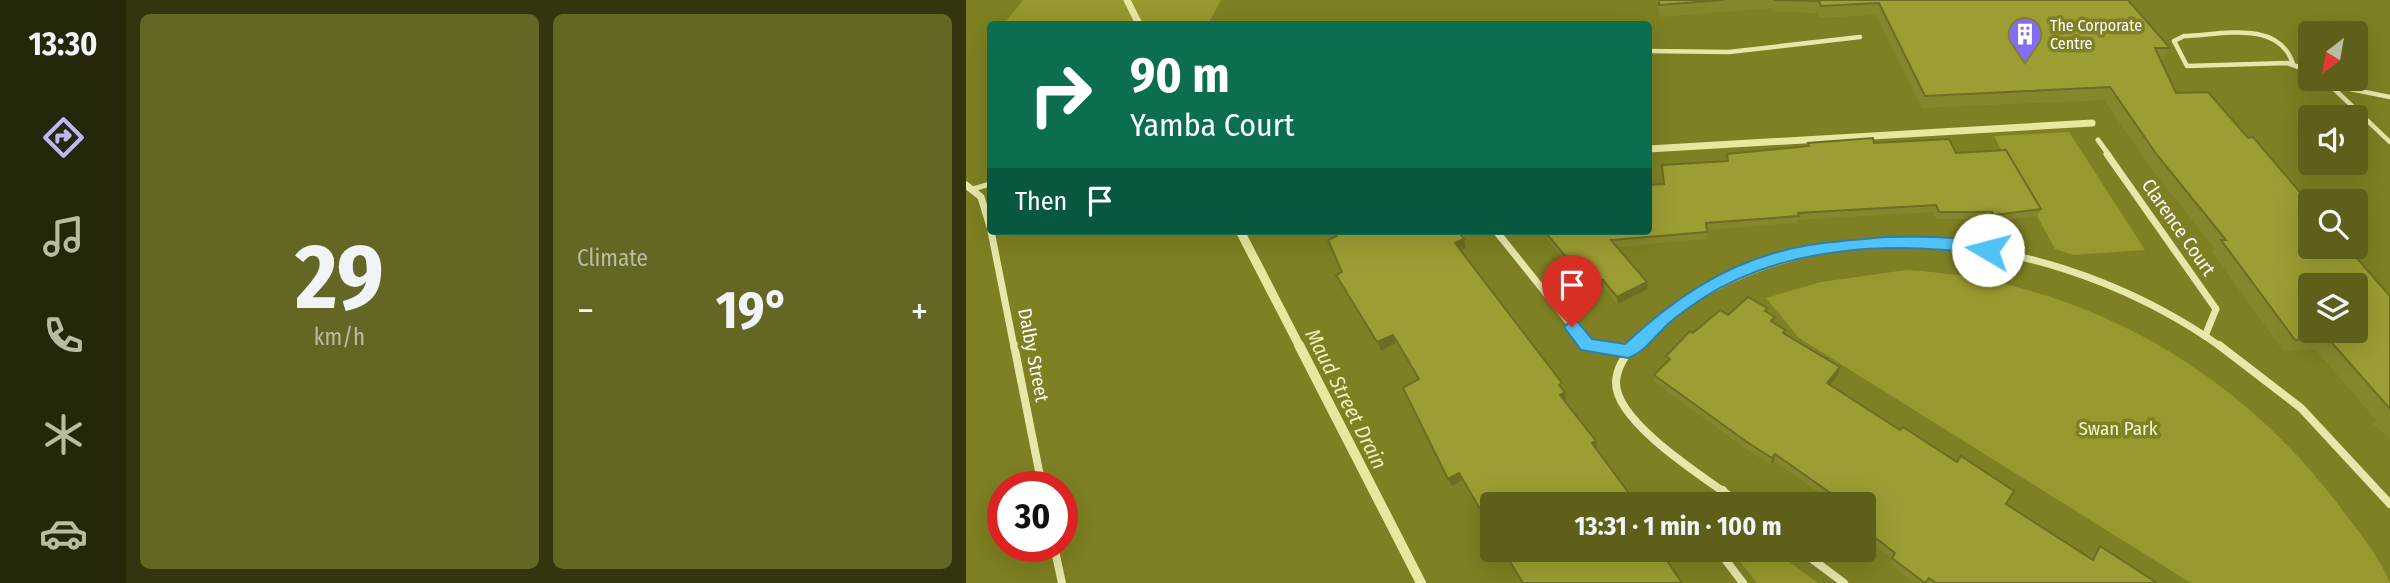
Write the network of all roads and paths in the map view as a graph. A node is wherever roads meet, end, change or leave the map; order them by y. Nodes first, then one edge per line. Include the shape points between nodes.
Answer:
1 (1860, 37) dead end
2 (1652, 52) edge
3 (2293, 64) junction
4 (2298, 66) edge
5 (2336, 91) edge
6 (2360, 91) edge
7 (2390, 97) edge
8 (2098, 140) dead end
9 (2390, 142) edge
10 (970, 187) edge
11 (987, 206) edge
12 (992, 235) edge
13 (1499, 235) edge
14 (2205, 336) junction
15 (1628, 351) junction
16 (1039, 471) edge
17 (1723, 490) joint
18 (1726, 492) edge
19 (2390, 504) edge
20 (1057, 562) edge
21 (1727, 562) edge
22 (1816, 562) edge
23 (1062, 583) edge
24 (1743, 583) edge
25 (1844, 583) edge

1 - 2 lane via 1750,52
3 - 3 lane via 2284,45 2260,33 2184,36 2174,41 2187,66
3 - 4 lane
5 - 9 lane
6 - 7 lane
8 - 14 street, Clarence Court via 2217,309
10 - 11 street, Dalby Street
12 - 16 street, Dalby Street
13 - 15 street via 1587,346
14 - 15 street via 2077,273 1988,250 1935,242 1884,242 1783,256 1735,274 1665,317
14 - 19 street via 2266,378 2319,423
15 - 17 street via 1618,371 1617,397 1634,420
17 - 18 street
20 - 23 street
21 - 24 street
22 - 25 street

